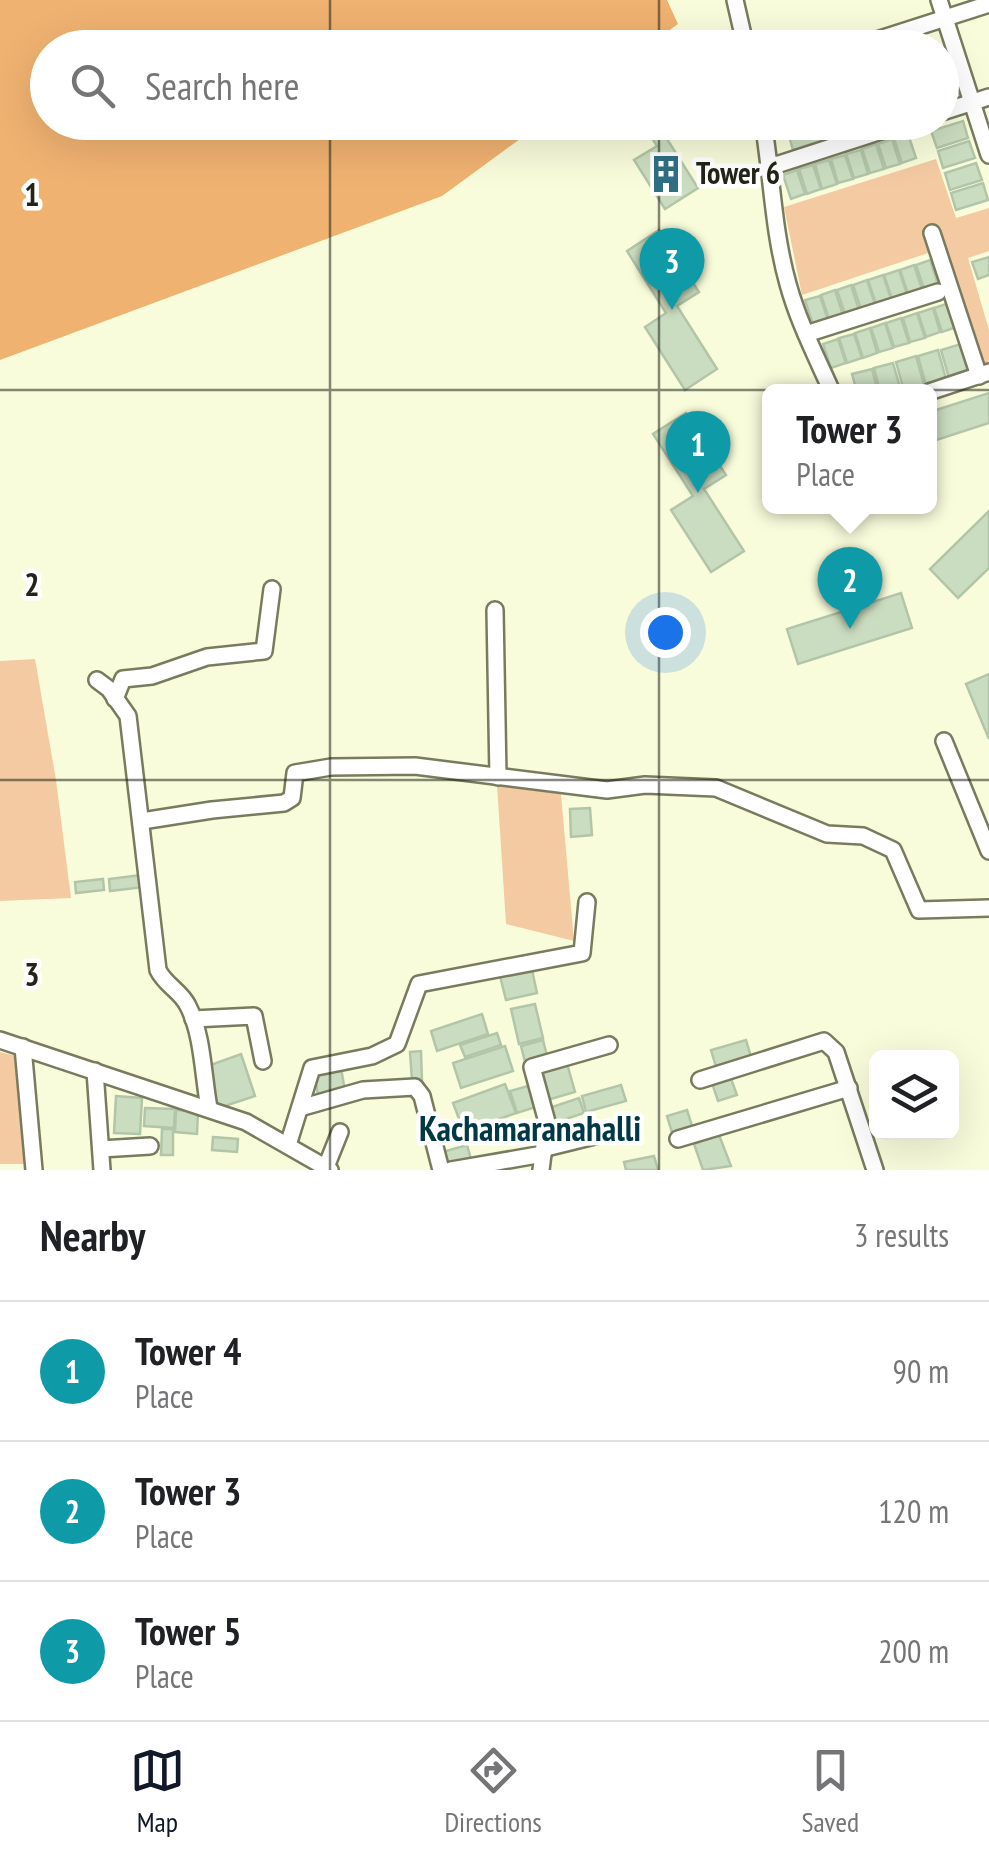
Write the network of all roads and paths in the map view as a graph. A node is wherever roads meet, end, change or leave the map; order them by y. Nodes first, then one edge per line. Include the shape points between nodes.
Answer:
1 (735, 0) edge
2 (940, 0) edge
3 (989, 4) edge
4 (945, 18) junction
5 (742, 30) edge
6 (908, 30) edge
7 (949, 30) edge
8 (959, 62) edge
9 (989, 97) edge
10 (972, 102) junction
11 (959, 106) edge
12 (765, 140) edge
13 (853, 140) edge
14 (989, 155) edge
15 (770, 167) junction
16 (932, 233) dead end
17 (938, 292) dead end
18 (806, 334) junction
19 (984, 374) edge
20 (828, 384) edge
21 (937, 389) edge
22 (272, 589) dead end
23 (495, 610) dead end
24 (97, 680) dead end
25 (115, 700) junction
26 (944, 742) dead end
27 (498, 777) junction
28 (142, 821) junction
29 (989, 851) edge
30 (587, 902) dead end
31 (989, 908) edge
32 (193, 1019) junction
33 (0, 1040) edge
34 (609, 1045) dead end
35 (23, 1047) junction
36 (264, 1062) dead end
37 (95, 1070) junction
38 (700, 1080) dead end
39 (848, 1088) junction
40 (208, 1108) junction
41 (300, 1108) junction
42 (631, 1128) dead end
43 (340, 1132) dead end
44 (678, 1139) dead end
45 (288, 1145) junction
46 (150, 1146) dead end
47 (101, 1149) junction
48 (543, 1157) edge
49 (328, 1168) edge
50 (34, 1170) edge
51 (102, 1170) edge
52 (441, 1170) edge
53 (451, 1170) edge
54 (875, 1170) edge

1 - 5 street
2 - 4 street
3 - 4 street
4 - 6 street
4 - 7 street
8 - 10 street
9 - 10 street
10 - 11 street
10 - 14 street
12 - 15 street
13 - 15 street
15 - 18 street via 788,283
16 - 19 street
17 - 18 street
18 - 20 street
19 - 21 street
22 - 25 street via 264,651 123,680
23 - 27 street
24 - 25 street
25 - 28 street via 128,716
26 - 29 street
27 - 28 street via 415,766 299,770 292,798 284,803
27 - 31 street via 607,790 645,784 716,788 826,834 862,836 894,850 919,910
28 - 32 street via 158,970
30 - 41 street via 582,952 419,984 397,1044 312,1068
32 - 36 street via 254,1016
32 - 40 street
33 - 35 street
34 - 48 street via 532,1067 547,1122
35 - 37 street
35 - 50 street
37 - 40 street
37 - 47 street
38 - 39 street via 824,1041 836,1052
39 - 44 street
39 - 54 street
40 - 45 street
41 - 45 street
41 - 52 street via 363,1090 414,1088 422,1096
42 - 48 street
43 - 49 street
45 - 49 street
46 - 47 street
47 - 51 street
48 - 53 street

